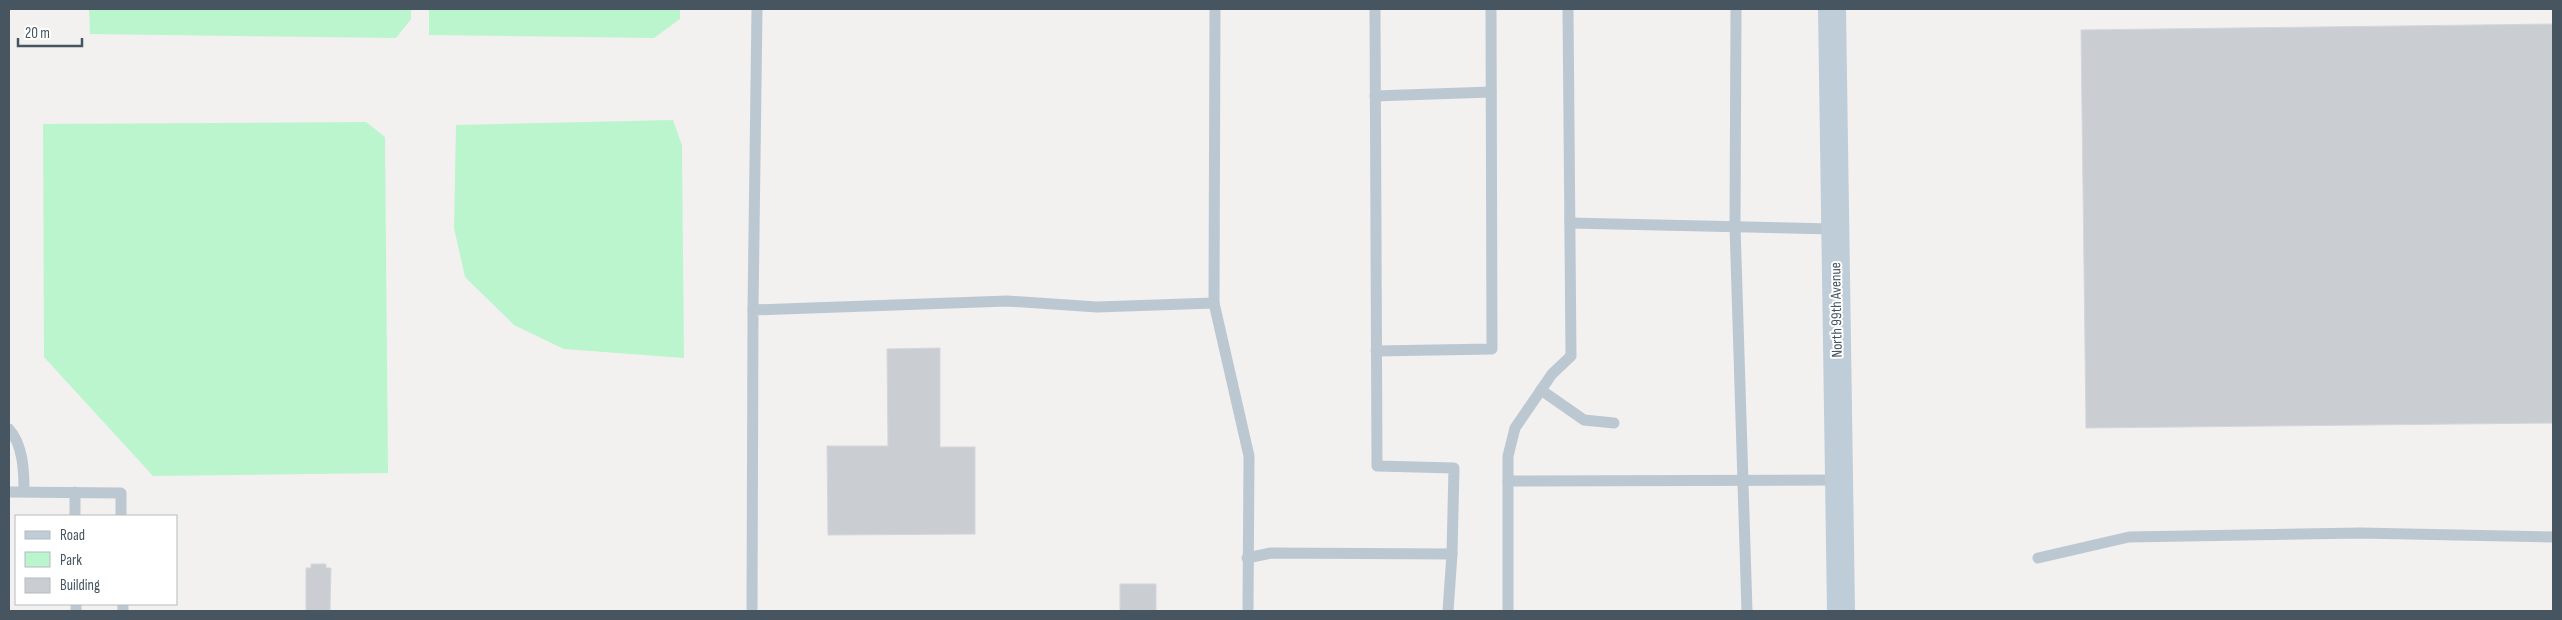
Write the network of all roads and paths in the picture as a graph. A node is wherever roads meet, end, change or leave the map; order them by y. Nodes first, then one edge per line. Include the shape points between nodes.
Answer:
1 (756, 9) edge
2 (1215, 9) edge
3 (1375, 9) edge
4 (1491, 9) edge
5 (1568, 9) edge
6 (1736, 9) edge
7 (1832, 9) edge
8 (1491, 92) junction
9 (1376, 96) junction
10 (1570, 223) junction
11 (1735, 226) junction
12 (1834, 229) junction
13 (1214, 303) junction
14 (753, 310) junction
15 (1376, 351) junction
16 (1541, 390) junction
17 (1614, 423) dead end
18 (9, 429) edge
19 (1742, 480) junction
20 (1839, 480) junction
21 (1508, 481) junction
22 (24, 491) junction
23 (9, 492) edge
24 (75, 492) junction
25 (75, 515) edge
26 (121, 515) edge
27 (2553, 537) edge
28 (1452, 554) junction
29 (1247, 558) junction
30 (2038, 558) dead end
31 (752, 611) edge
32 (1248, 611) edge
33 (1448, 611) edge
34 (1508, 611) edge
35 (1747, 611) edge
36 (1841, 611) edge

1 - 14 lane
2 - 13 lane
3 - 9 lane
4 - 8 lane
5 - 10 lane
6 - 11 lane
7 - 12 main road, North 99th Avenue
8 - 9 lane
8 - 15 lane via 1492,349
9 - 15 lane
10 - 11 lane
10 - 16 lane via 1571,356
11 - 12 lane
11 - 19 lane
12 - 20 main road, North 99th Avenue
13 - 14 lane via 1097,307 1007,301
13 - 29 lane via 1249,456
14 - 31 lane
15 - 28 lane via 1377,466 1454,468
16 - 17 lane via 1584,420
16 - 21 lane via 1515,428 1508,456
18 - 22 lane via 16,438 24,469
19 - 20 lane
19 - 21 lane
19 - 35 lane
20 - 36 main road, North 99th Avenue
21 - 34 lane
22 - 23 lane
22 - 24 lane
24 - 25 lane
24 - 26 lane via 121,494
27 - 30 lane via 2360,533 2129,536
28 - 29 lane via 1271,553
28 - 33 lane
29 - 32 lane

